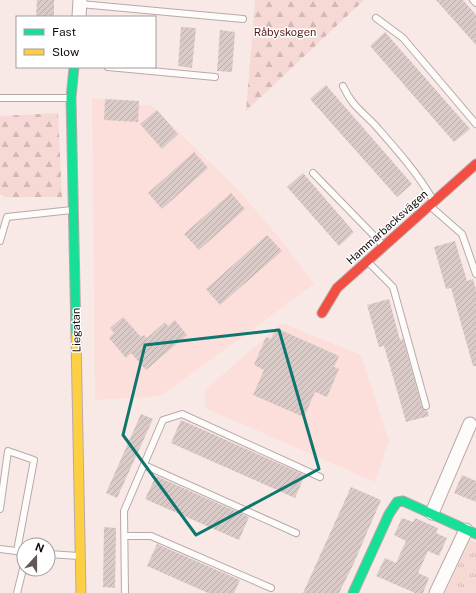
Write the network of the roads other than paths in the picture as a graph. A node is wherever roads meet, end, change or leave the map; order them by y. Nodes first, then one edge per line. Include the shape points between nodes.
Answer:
1 (473, 0) edge
2 (476, 3) edge
3 (79, 7) edge
4 (376, 18) dead end
5 (243, 19) dead end
6 (74, 68) edge
7 (119, 68) edge
8 (215, 77) dead end
9 (343, 86) dead end
10 (9, 97) junction
11 (0, 98) edge
12 (71, 98) junction
13 (0, 102) edge
14 (476, 124) edge
15 (476, 164) edge
16 (313, 173) dead end
17 (432, 203) junction
18 (74, 210) junction
19 (0, 241) edge
20 (384, 246) junction
21 (367, 261) junction
22 (476, 274) edge
23 (322, 313) dead end
24 (426, 406) dead end
25 (470, 424) dead end
26 (144, 465) junction
27 (320, 477) dead end
28 (0, 508) edge
29 (432, 513) junction
30 (471, 532) edge
31 (296, 533) dead end
32 (125, 536) junction
33 (20, 537) edge
34 (0, 549) edge
35 (16, 551) edge
36 (56, 554) edge
37 (81, 556) junction
38 (21, 577) edge
39 (271, 588) dead end
40 (17, 593) edge
41 (81, 593) edge
42 (125, 593) edge
43 (354, 593) edge
44 (436, 593) edge

1 - 2 lane
3 - 5 lane
4 - 14 lane via 403,38
6 - 12 street, Liegatan
7 - 8 lane
9 - 17 lane via 350,100 423,181
10 - 11 lane
10 - 12 lane
10 - 13 lane
12 - 18 street, Liegatan
15 - 17 street, Hammarbacksvägen
16 - 20 lane
17 - 20 street, Hammarbacksvägen
17 - 22 lane via 462,234
18 - 19 lane via 7,217
18 - 37 street, Liegatan
20 - 21 street, Hammarbacksvägen
21 - 23 street, Hammarbacksvägen via 337,288
21 - 24 lane via 393,287
25 - 29 street
26 - 27 lane via 163,420 182,414
26 - 31 lane
26 - 32 lane via 124,511
28 - 33 lane via 8,451 34,460
29 - 30 street
29 - 43 street via 404,501 397,502 389,514
30 - 44 street
32 - 39 lane via 151,536
32 - 42 lane
34 - 35 lane
36 - 37 lane
37 - 41 street, Liegatan
38 - 40 lane

